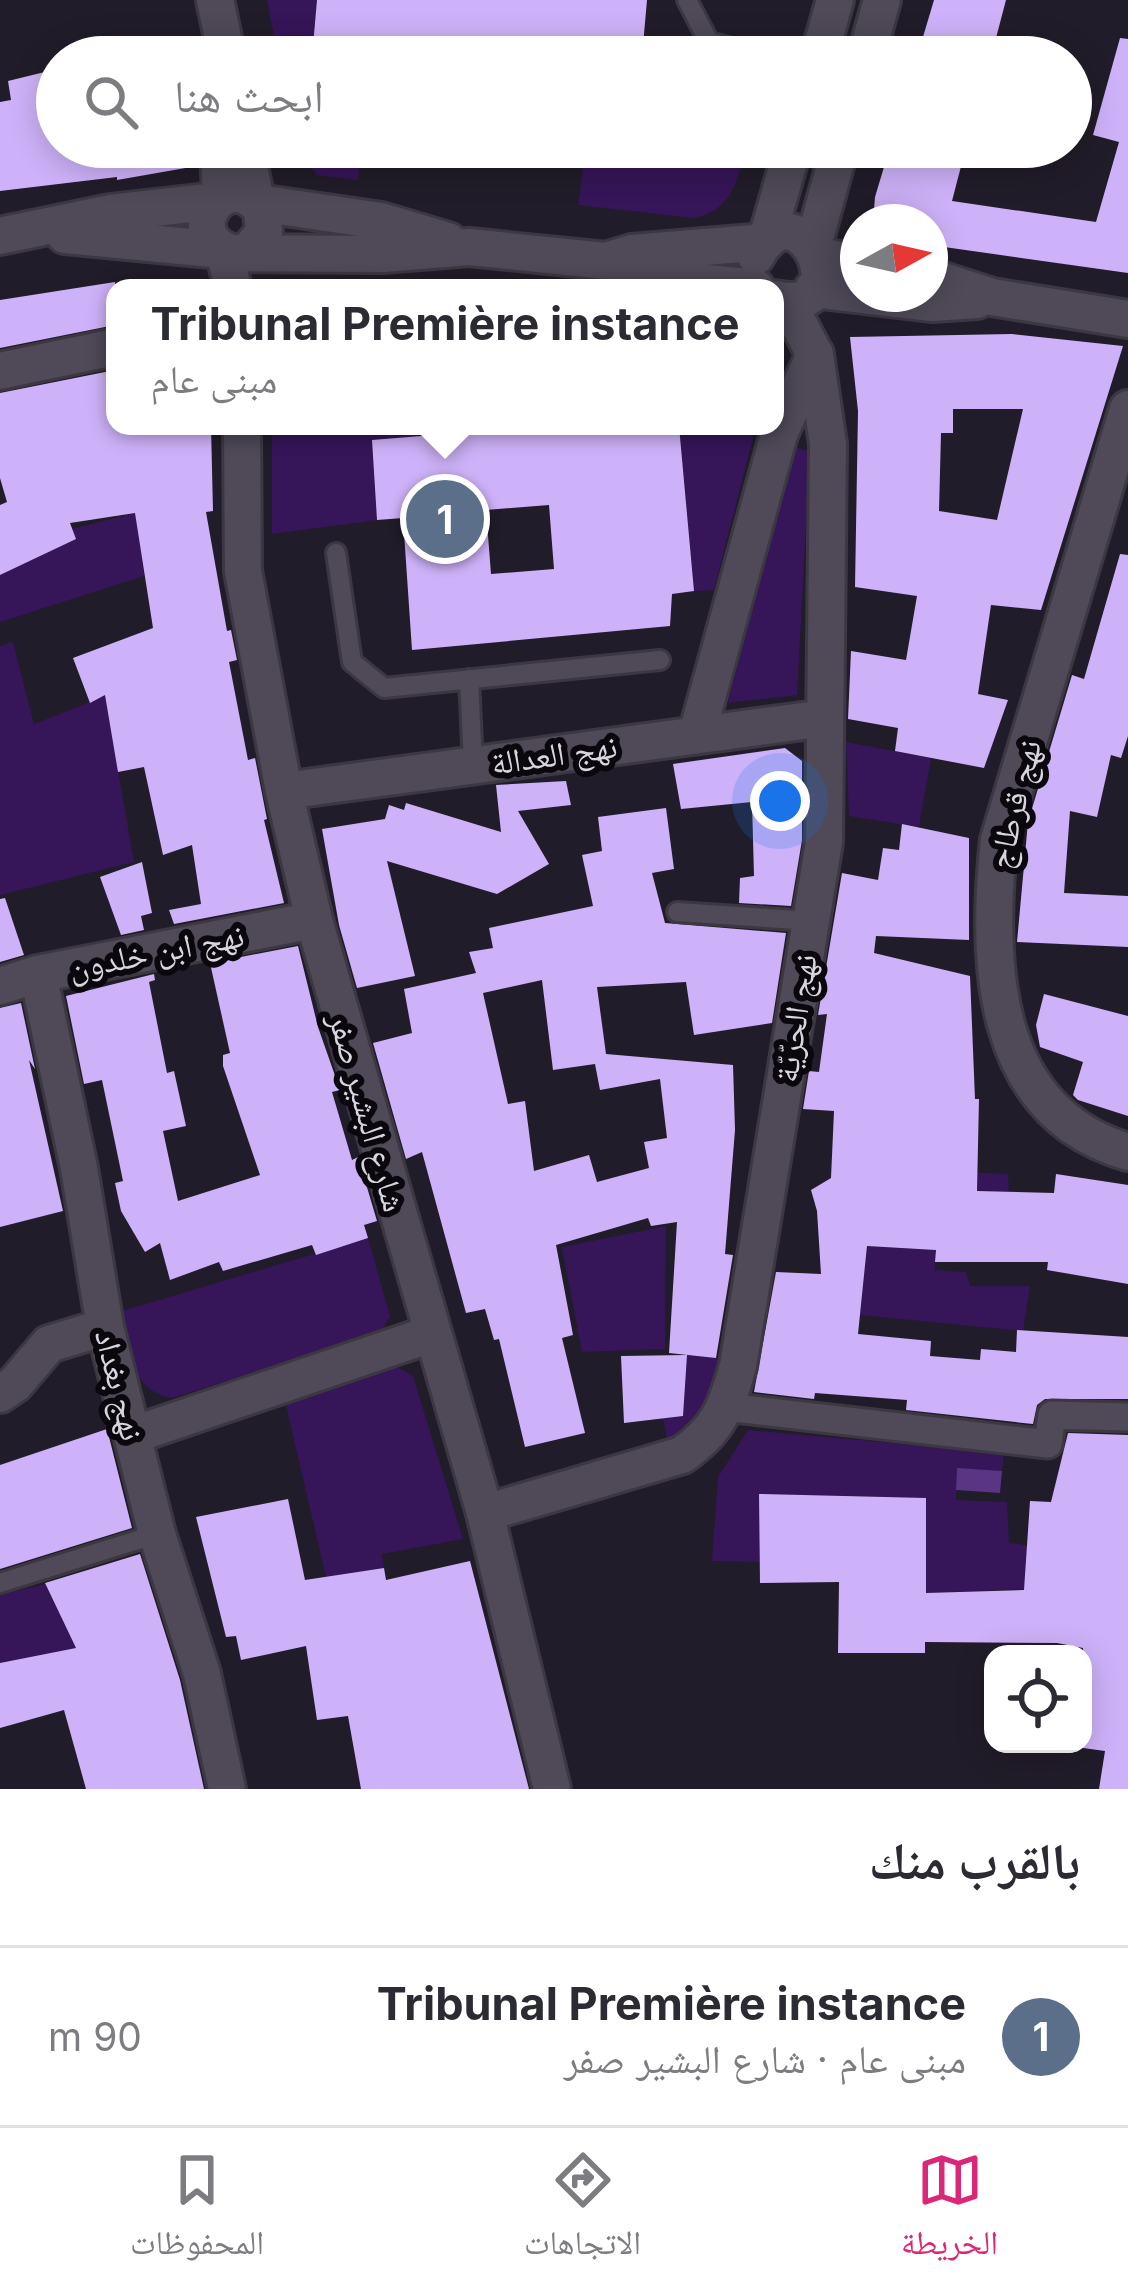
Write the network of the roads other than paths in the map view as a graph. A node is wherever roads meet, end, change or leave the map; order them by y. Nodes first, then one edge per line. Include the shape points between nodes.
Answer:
1 (215, 0) edge
2 (687, 0) edge
3 (835, 0) edge
4 (882, 0) edge
5 (216, 36) edge
6 (223, 36) edge
7 (706, 36) edge
8 (825, 36) edge
9 (872, 36) edge
10 (226, 168) edge
11 (242, 168) edge
12 (787, 168) edge
13 (832, 168) edge
14 (238, 201) junction
15 (16, 234) edge
16 (766, 242) junction
17 (469, 248) junction
18 (236, 258) edge
19 (606, 261) junction
20 (840, 269) edge
21 (704, 279) edge
22 (791, 282) edge
23 (948, 284) edge
24 (992, 297) junction
25 (1128, 320) edge
26 (106, 349) edge
27 (814, 355) junction
28 (0, 371) edge
29 (1128, 409) edge
30 (784, 423) edge
31 (242, 435) edge
32 (779, 435) edge
33 (336, 553) dead end
34 (660, 660) dead end
35 (469, 680) junction
36 (825, 718) junction
37 (697, 734) junction
38 (473, 765) junction
39 (284, 791) junction
40 (676, 912) dead end
41 (314, 920) junction
42 (811, 921) junction
43 (38, 974) junction
44 (0, 986) edge
45 (1128, 1152) edge
46 (105, 1327) junction
47 (431, 1334) junction
48 (0, 1394) edge
49 (726, 1407) junction
50 (1128, 1417) edge
51 (133, 1435) junction
52 (485, 1514) junction
53 (157, 1534) junction
54 (0, 1583) edge
55 (227, 1789) edge
56 (552, 1789) edge

1 - 5 street
1 - 6 street
2 - 7 lane
3 - 8 street
4 - 9 street
10 - 14 street
11 - 14 street
12 - 16 street
13 - 22 street
14 - 15 street via 110,213
14 - 17 street via 381,221
14 - 18 street via 265,218 264,233
14 - 18 street via 210,209 206,227
15 - 18 street
16 - 19 street
16 - 22 street via 785,234 804,239
17 - 18 street
17 - 19 street
19 - 21 street via 646,277
20 - 22 street
22 - 24 street via 932,303
22 - 27 street
23 - 24 street
24 - 25 street
26 - 28 street
27 - 30 street
27 - 36 street, نهج الحرّيّة via 828,444
29 - 45 street, نهج قرطاج via 999,841 992,903 1000,1006 1013,1054 1045,1103 1076,1130
31 - 39 street, شارع البشير صفر via 243,571
32 - 37 street
33 - 35 lane via 352,662 384,688
34 - 35 lane
35 - 38 lane
36 - 37 street, نهج العدالة
36 - 42 street, نهج الحرّيّة via 824,842
37 - 38 street, نهج العدالة
38 - 39 street, نهج العدالة
39 - 41 street, شارع البشير صفر
40 - 42 lane
41 - 43 street, نهج ابن خلدون
41 - 47 street, شارع البشير صفر
42 - 49 street, نهج الحرّيّة
43 - 44 street, نهج ابن خلدون
43 - 46 street, نهج بغداد
46 - 48 street via 49,1344
46 - 51 street, نهج بغداد
47 - 51 street
47 - 52 street, شارع البشير صفر
49 - 50 street via 1048,1444 1052,1415
49 - 52 street, نهج الحرّيّة via 708,1437 682,1455
51 - 53 street, نهج بغداد
52 - 56 street, شارع البشير صفر
53 - 54 lane
53 - 55 street, نهج بغداد via 202,1674

